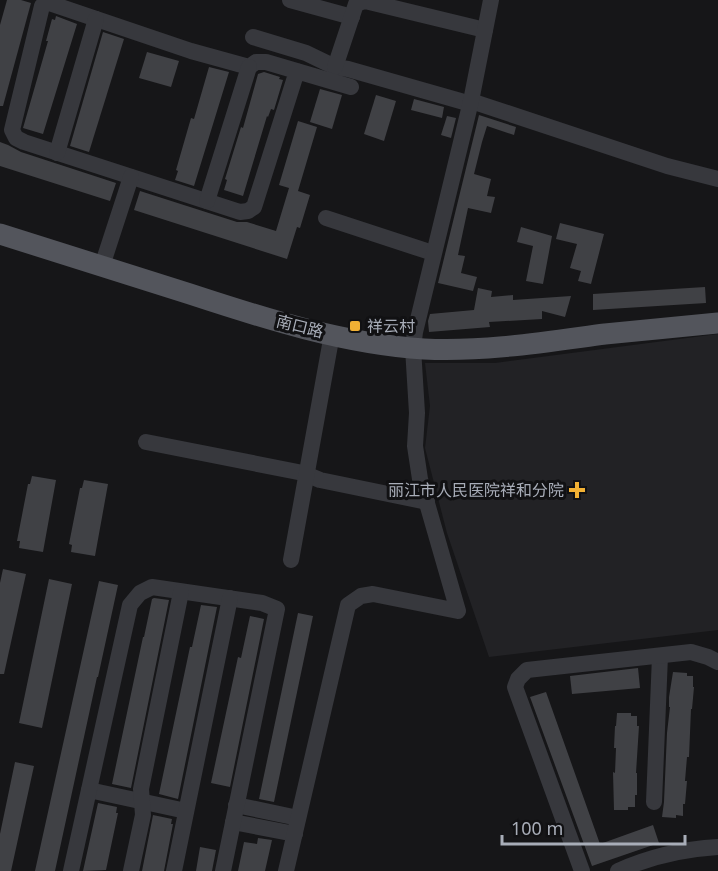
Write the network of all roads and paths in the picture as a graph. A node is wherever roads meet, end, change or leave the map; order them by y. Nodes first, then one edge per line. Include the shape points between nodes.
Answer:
1 (291, 0) edge
2 (491, 0) edge
3 (352, 17) junction
4 (96, 19) junction
5 (485, 30) junction
6 (253, 37) dead end
7 (249, 67) junction
8 (335, 67) junction
9 (297, 71) junction
10 (351, 87) dead end
11 (471, 102) junction
12 (57, 153) junction
13 (131, 177) junction
14 (718, 179) edge
15 (207, 201) junction
16 (326, 218) dead end
17 (0, 234) edge
18 (433, 253) junction
19 (102, 266) junction
20 (718, 323) edge
21 (332, 334) junction
22 (413, 348) junction
23 (146, 442) dead end
24 (306, 474) junction
25 (427, 502) junction
26 (291, 560) dead end
27 (181, 591) junction
28 (230, 598) junction
29 (660, 656) junction
30 (718, 662) edge
31 (89, 790) junction
32 (142, 802) junction
33 (654, 802) dead end
34 (237, 805) junction
35 (186, 811) junction
36 (298, 818) junction
37 (233, 822) junction
38 (295, 834) junction
39 (718, 847) edge
40 (71, 871) edge
41 (130, 871) edge
42 (174, 871) edge
43 (223, 871) edge
44 (286, 871) edge
45 (582, 871) edge
46 (618, 871) edge

1 - 3 street
2 - 5 street
3 - 5 street via 356,4 365,1
3 - 8 street
4 - 7 street
4 - 12 street
4 - 12 street via 49,3 42,6 12,130 20,141
5 - 11 street
6 - 8 street via 306,53
7 - 9 street via 261,61
7 - 15 street
8 - 11 street
9 - 10 street
9 - 15 street via 254,207 240,212
11 - 14 street
11 - 18 street
12 - 13 street
13 - 15 street
13 - 19 street
16 - 18 street
17 - 19 main road, 南口路
18 - 22 street
19 - 21 main road, 南口路 via 256,315
20 - 22 main road, 南口路 via 488,349
21 - 22 main road, 南口路
21 - 24 street
22 - 25 street via 415,446
23 - 24 street
24 - 25 street
24 - 26 street
25 - 36 street via 458,611 373,594 361,596 348,605
27 - 28 street
27 - 31 street via 153,587 140,593 130,605
27 - 32 street via 141,789
28 - 34 street via 276,609
28 - 35 street
29 - 30 street via 691,652
29 - 33 street
29 - 45 street via 527,670 516,683
31 - 32 street
31 - 40 street
32 - 35 street
32 - 41 street via 143,815
34 - 36 street
34 - 37 street
35 - 42 street
36 - 38 street
37 - 38 street
37 - 43 street
38 - 44 street
39 - 46 street via 676,853

